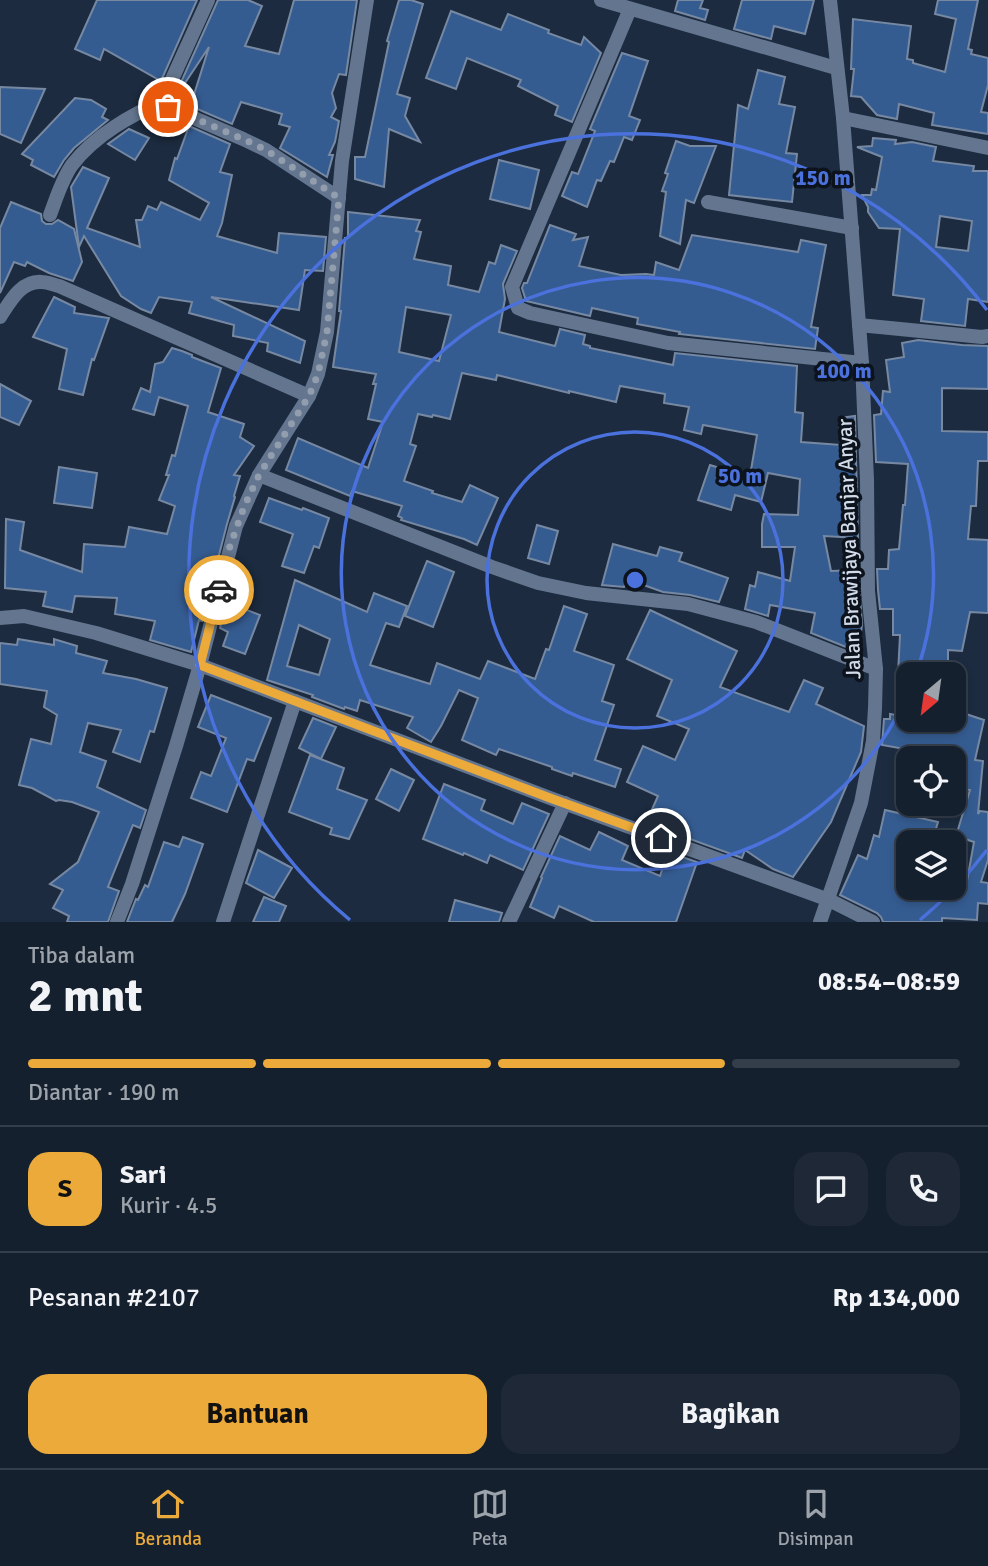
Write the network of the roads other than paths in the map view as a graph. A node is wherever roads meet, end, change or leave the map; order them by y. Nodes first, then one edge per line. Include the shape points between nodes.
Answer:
1 (208, 0) edge
2 (367, 0) edge
3 (601, 0) edge
4 (830, 0) edge
5 (630, 9) junction
6 (836, 68) junction
7 (164, 101) junction
8 (843, 118) junction
9 (988, 148) edge
10 (339, 198) junction
11 (708, 202) dead end
12 (50, 215) dead end
13 (852, 228) junction
14 (0, 317) edge
15 (859, 325) junction
16 (988, 336) edge
17 (862, 363) junction
18 (309, 396) junction
19 (259, 475) junction
20 (0, 618) edge
21 (200, 665) junction
22 (876, 669) junction
23 (295, 701) junction
24 (565, 803) junction
25 (829, 900) junction
26 (117, 922) edge
27 (223, 922) edge
28 (509, 922) edge
29 (820, 922) edge
30 (873, 922) edge

1 - 7 street
2 - 10 street
3 - 5 street
4 - 6 street, Jalan Brawijaya Banjar Anyar
5 - 6 street
5 - 17 street via 512,287 518,307 668,343
6 - 8 street, Jalan Brawijaya Banjar Anyar
7 - 10 street via 168,107 266,150
7 - 12 street via 119,124 88,149 71,166
8 - 9 street
8 - 13 street, Jalan Brawijaya Banjar Anyar
10 - 18 street via 327,332
11 - 13 street
13 - 15 street, Jalan Brawijaya Banjar Anyar
14 - 18 street via 20,289 30,283 59,286
15 - 16 street
15 - 17 street, Jalan Brawijaya Banjar Anyar
17 - 22 street, Jalan Brawijaya Banjar Anyar
18 - 19 street
19 - 21 street via 233,536
19 - 22 street via 538,583 688,604 756,622
20 - 21 street via 24,616 85,630
21 - 23 street
21 - 26 street
22 - 25 street, Jalan Brawijaya Banjar Anyar via 868,772
23 - 24 street
23 - 27 street
24 - 25 street
24 - 28 street
25 - 29 street, Jalan Brawijaya Banjar Anyar
25 - 30 street

